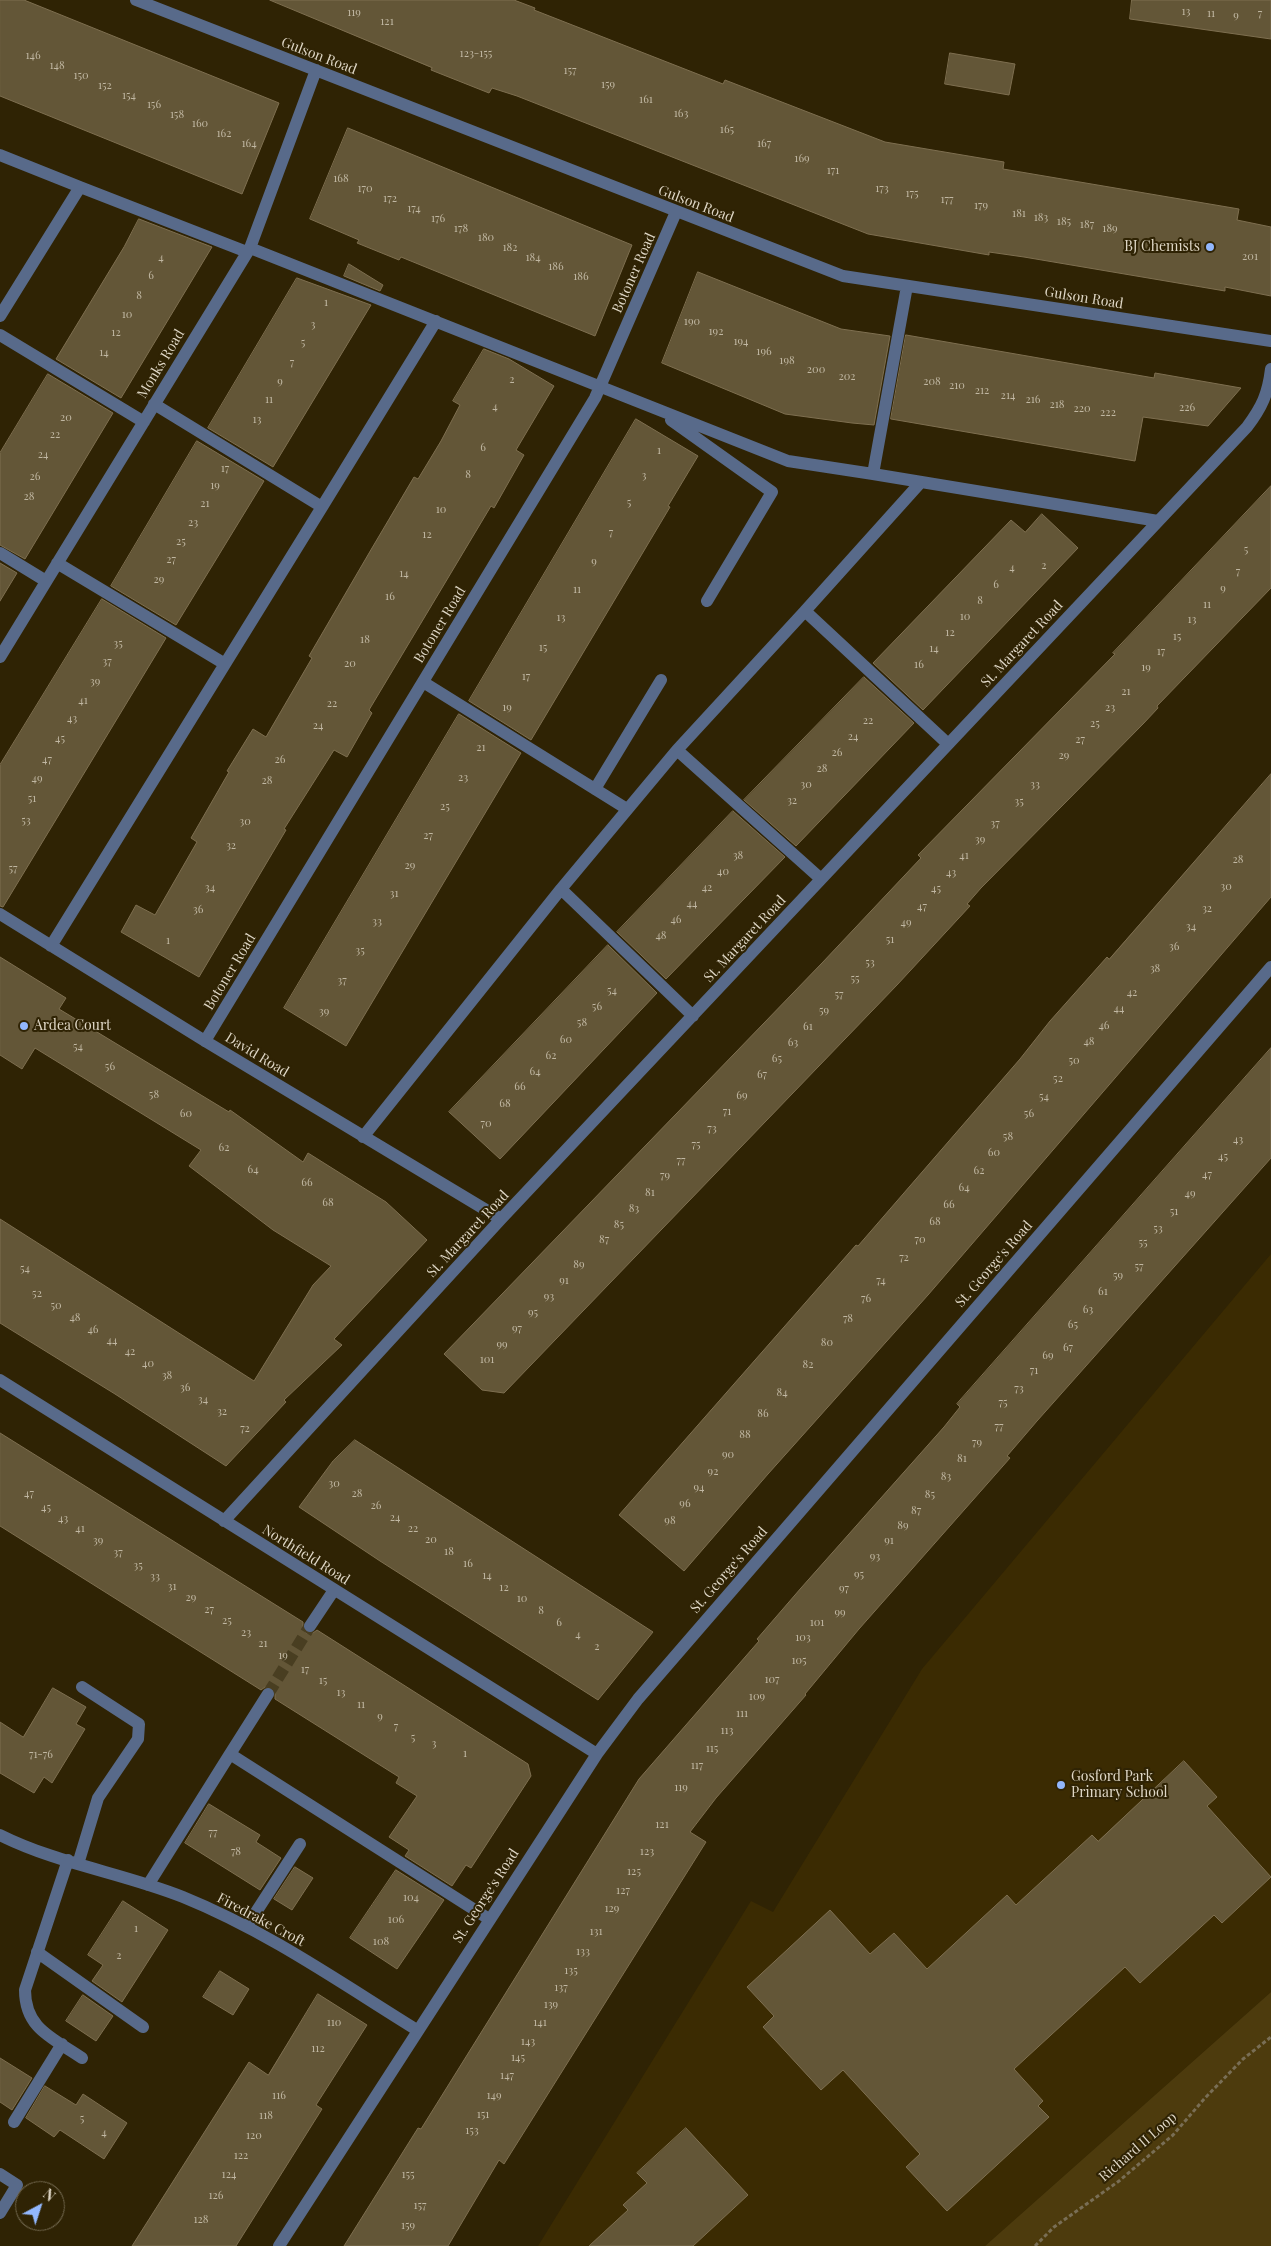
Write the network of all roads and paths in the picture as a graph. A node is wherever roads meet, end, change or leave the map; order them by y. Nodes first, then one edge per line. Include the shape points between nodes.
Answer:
1 (136, 0) edge
2 (316, 70) junction
3 (0, 155) edge
4 (80, 186) junction
5 (676, 212) junction
6 (248, 250) junction
7 (908, 286) junction
8 (0, 316) edge
9 (436, 321) junction
10 (0, 335) edge
11 (1271, 341) edge
12 (1271, 369) edge
13 (600, 387) junction
14 (154, 404) junction
15 (655, 408) junction
16 (144, 422) junction
17 (873, 474) junction
18 (921, 482) junction
19 (322, 507) junction
20 (1158, 521) junction
21 (0, 553) edge
22 (57, 563) junction
23 (46, 581) junction
24 (707, 601) dead end
25 (805, 611) junction
26 (0, 658) edge
27 (225, 664) junction
28 (661, 680) dead end
29 (423, 682) junction
30 (948, 744) junction
31 (677, 750) junction
32 (595, 789) junction
33 (627, 809) junction
34 (821, 879) junction
35 (561, 889) junction
36 (0, 914) edge
37 (51, 946) junction
38 (1271, 967) edge
39 (693, 1016) junction
40 (205, 1042) junction
41 (363, 1137) junction
42 (501, 1219) junction
43 (0, 1380) edge
44 (224, 1521) junction
45 (334, 1590) junction
46 (310, 1626) tunnel mouth
47 (82, 1687) dead end
48 (268, 1694) tunnel mouth
49 (230, 1754) junction
50 (597, 1754) junction
51 (0, 1835) edge
52 (300, 1844) dead end
53 (73, 1862) junction
54 (148, 1885) junction
55 (489, 1919) junction
56 (247, 1926) junction
57 (37, 1952) junction
58 (143, 2027) dead end
59 (417, 2030) junction
60 (1271, 2037) edge
61 (62, 2044) junction
62 (82, 2058) dead end
63 (14, 2122) dead end
64 (0, 2174) edge
65 (0, 2213) edge
66 (279, 2246) edge
67 (1035, 2246) edge

1 - 2 street, Gulson Road
2 - 5 street, Gulson Road
2 - 6 street, Monks Road
3 - 4 street
4 - 6 street
4 - 8 street
5 - 7 street, Gulson Road via 843,276
5 - 13 street, Botoner Road
6 - 9 street
6 - 14 street, Monks Road
7 - 11 street, Gulson Road
7 - 17 street
9 - 13 street
9 - 19 street
10 - 16 street
12 - 20 street, St. Margaret Road via 1261,408 1247,427
13 - 15 street
13 - 29 street, Botoner Road
14 - 16 street, Monks Road
14 - 19 street
15 - 17 street via 788,461
15 - 24 street via 772,492
16 - 22 street, Monks Road
17 - 18 street
18 - 20 street
18 - 25 street
19 - 27 street
20 - 30 street, St. Margaret Road
21 - 23 street
22 - 23 street, Monks Road
22 - 27 street
23 - 26 street, Monks Road
25 - 30 street
25 - 31 street
27 - 37 street
28 - 32 street
29 - 32 street
29 - 40 street, Botoner Road
30 - 34 street, St. Margaret Road
31 - 33 street
31 - 34 street
32 - 33 street
33 - 35 street
34 - 39 street, St. Margaret Road
35 - 39 street
35 - 41 street
36 - 37 street, David Road
37 - 40 street, David Road
38 - 50 street, St. George's Road via 638,1699
39 - 42 street, St. Margaret Road
40 - 41 street, David Road
41 - 42 street, David Road
42 - 44 street, St. Margaret Road
43 - 44 street, Northfield Road
44 - 45 street, Northfield Road
45 - 46 street
45 - 50 street, Northfield Road
47 - 53 street via 139,1724 138,1738 98,1798
48 - 49 street
49 - 54 street
49 - 55 street
50 - 55 street, St. George's Road
51 - 53 street, Firedrake Croft via 26,1848
52 - 56 street
53 - 54 street, Firedrake Croft
53 - 57 street
54 - 56 street, Firedrake Croft
55 - 59 street, St. George's Road
56 - 59 street, Firedrake Croft
57 - 58 street
57 - 61 street via 25,1990 25,2004 40,2029
59 - 66 street, St. George's Road
60 - 67 path, Richard II Loop via 1243,2059 1172,2135 1119,2181 1054,2227
61 - 62 street
61 - 63 street
64 - 65 street via 17,2185

